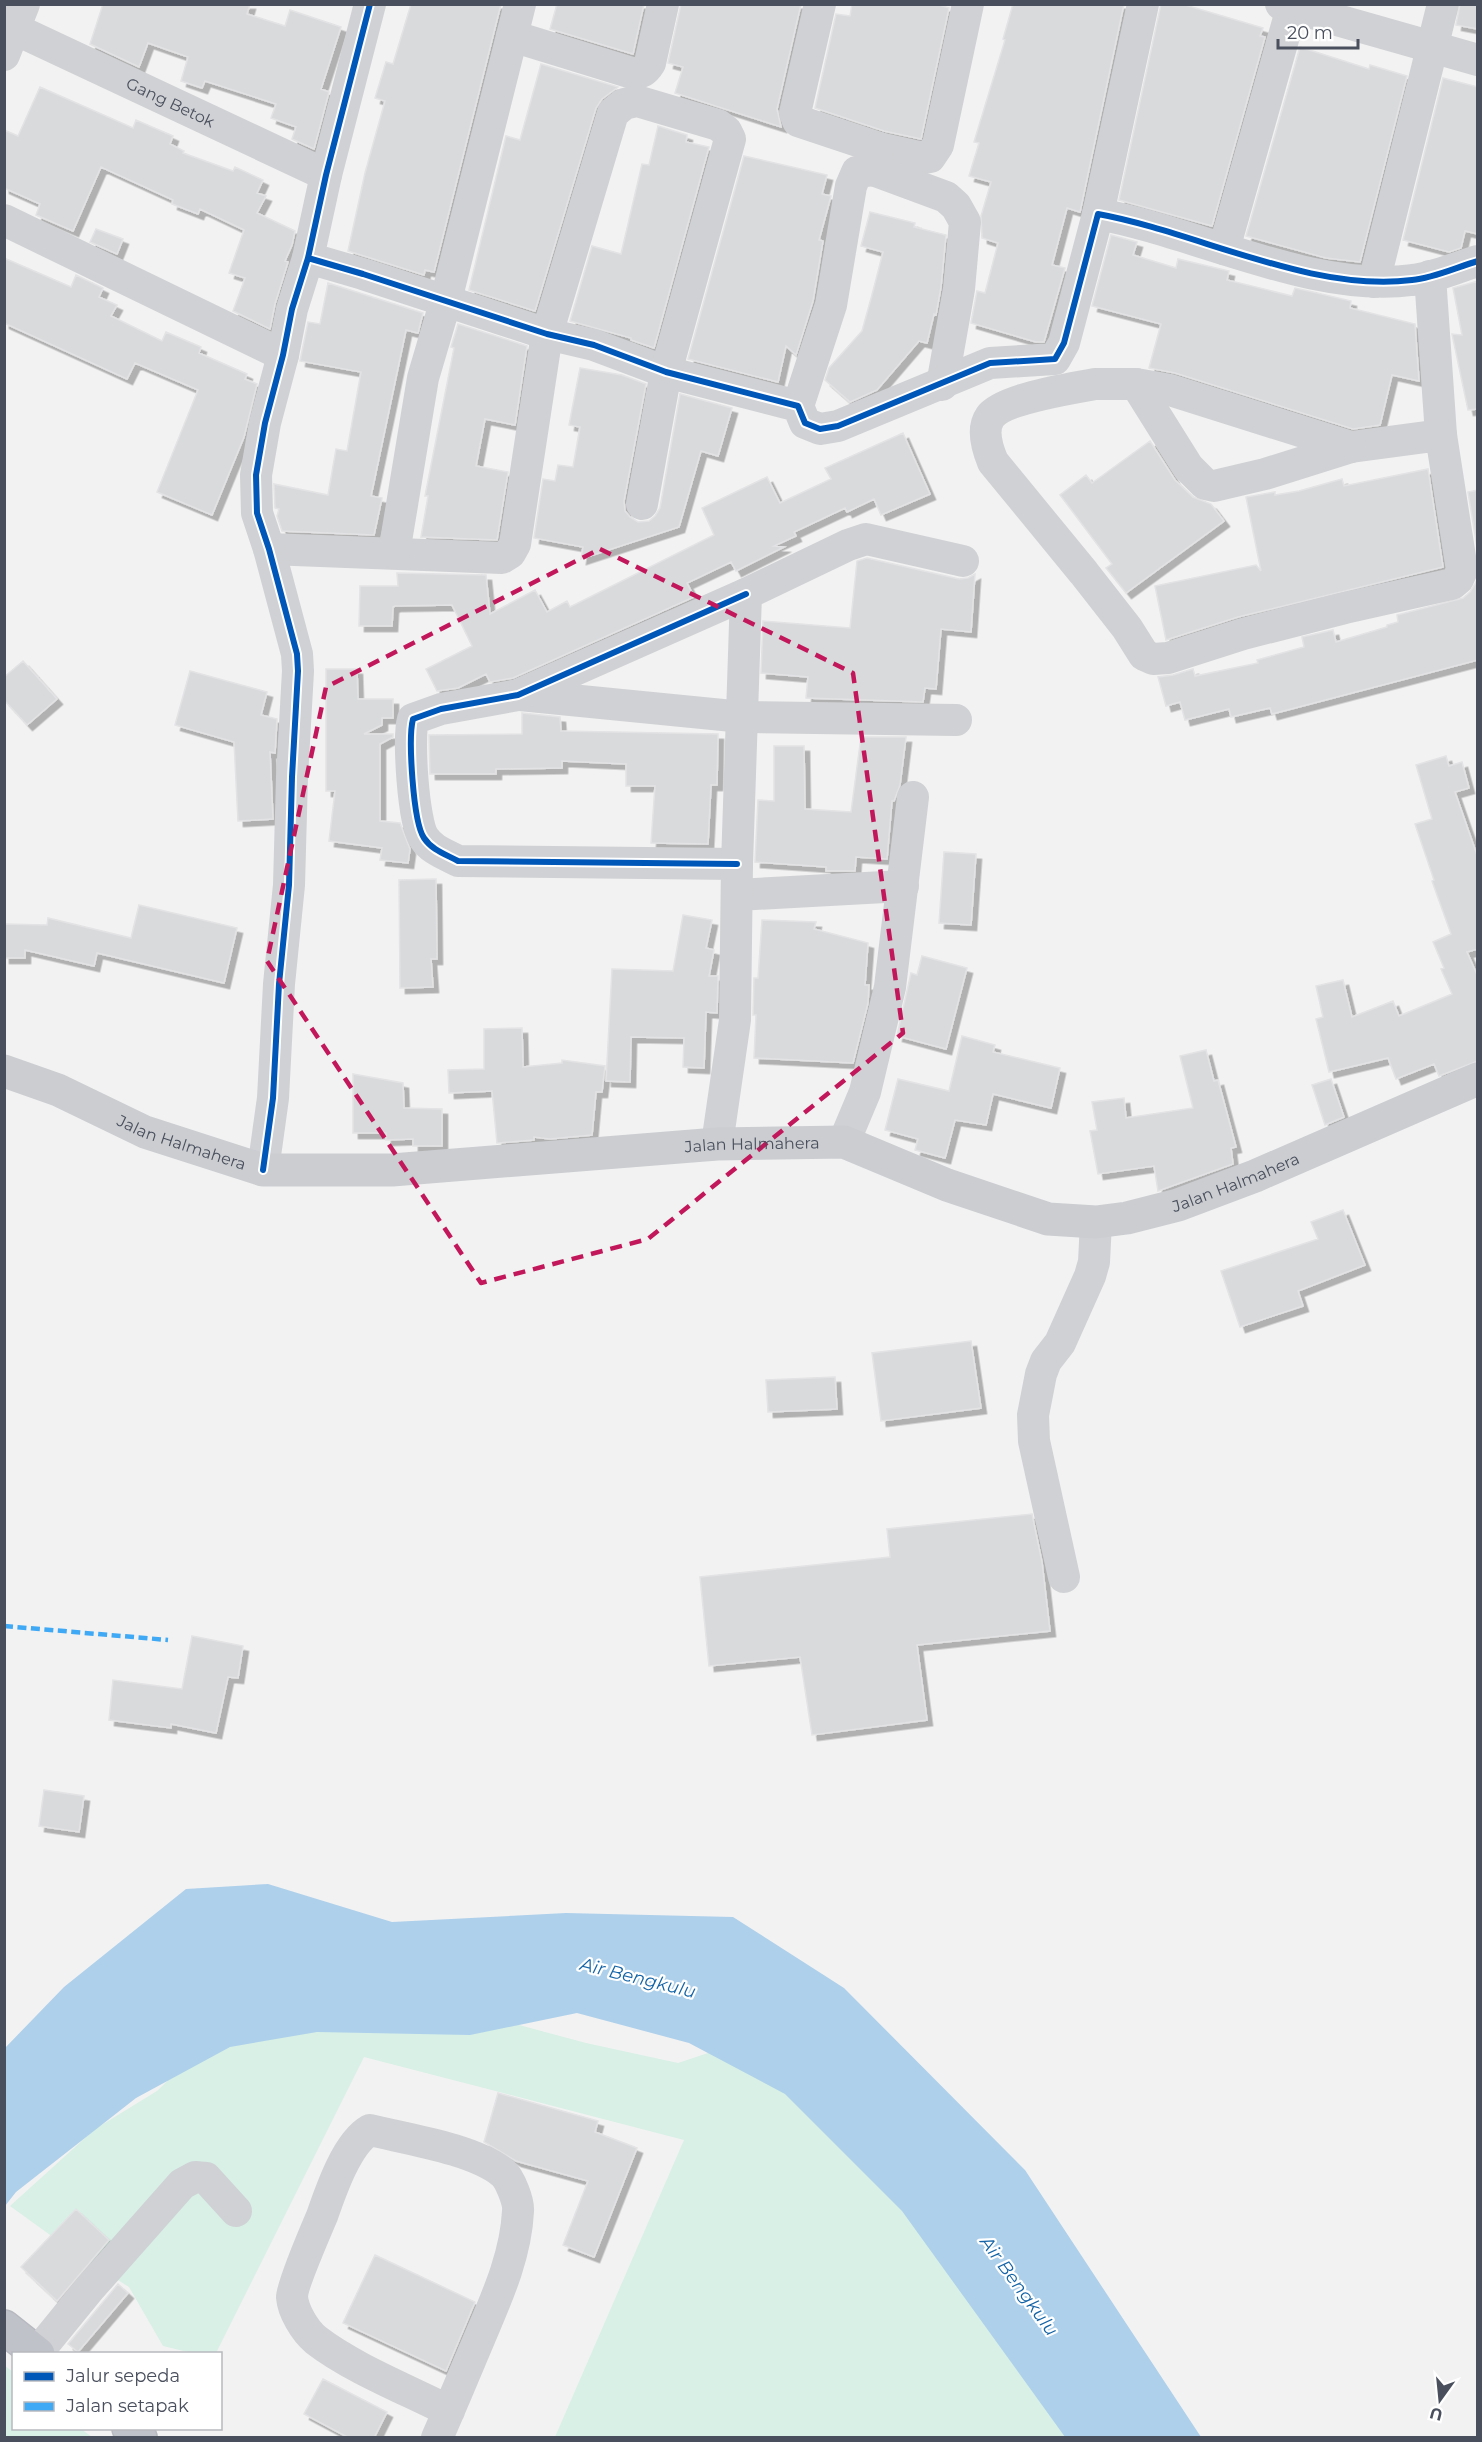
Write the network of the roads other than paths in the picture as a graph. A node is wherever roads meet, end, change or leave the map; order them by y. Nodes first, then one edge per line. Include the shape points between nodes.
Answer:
1 (520, 4) edge
2 (663, 4) edge
3 (820, 4) edge
4 (968, 4) edge
5 (1143, 4) edge
6 (1443, 4) edge
7 (1289, 6) edge
8 (364, 7) edge
9 (12, 28) edge
10 (512, 36) junction
11 (1433, 47) junction
12 (1478, 60) edge
13 (876, 159) junction
14 (326, 175) junction
15 (1098, 214) junction
16 (4, 220) edge
17 (1224, 249) junction
18 (308, 258) junction
19 (1478, 261) edge
20 (1430, 276) junction
21 (1374, 282) junction
22 (446, 300) junction
23 (547, 334) junction
24 (284, 355) junction
25 (1055, 359) junction
26 (666, 372) junction
27 (1136, 384) junction
28 (942, 385) junction
29 (1053, 392) junction
30 (798, 406) junction
31 (1441, 435) junction
32 (1351, 447) junction
33 (642, 504) dead end
34 (269, 549) junction
35 (394, 553) junction
36 (963, 561) dead end
37 (1470, 570) edge
38 (746, 594) junction
39 (518, 695) junction
40 (743, 717) junction
41 (956, 720) dead end
42 (913, 797) dead end
43 (737, 864) junction
44 (903, 886) junction
45 (736, 895) junction
46 (4, 1071) edge
47 (1478, 1079) edge
48 (844, 1142) junction
49 (717, 1144) junction
50 (263, 1170) junction
51 (1096, 1222) junction
52 (1064, 1577) dead end
53 (236, 2211) dead end
54 (4, 2327) edge
55 (37, 2352) edge
56 (39, 2352) edge
57 (443, 2424) edge

1 - 10 street
2 - 10 street via 650,63 640,73
3 - 13 street via 795,117 801,124
4 - 13 street via 935,152 924,158
5 - 15 street
6 - 11 street
7 - 11 street
7 - 17 street
8 - 14 street
9 - 14 street, Gang Betok
10 - 22 street
11 - 12 street
11 - 21 street
13 - 28 street via 946,197 965,222 959,289
13 - 30 street via 857,172 851,186 831,305
14 - 18 street
15 - 17 street
15 - 25 street via 1064,343
16 - 24 street
17 - 21 street via 1317,274
18 - 22 street
18 - 24 street via 292,309
19 - 20 street
20 - 21 street
20 - 31 street
22 - 23 street
22 - 35 street via 423,378
23 - 26 street via 594,345
23 - 26 street via 613,112 637,101 718,125 730,140 729,150
23 - 35 street via 515,544 510,553 502,558
24 - 34 street via 265,423 256,475 257,513
25 - 28 street via 990,363
25 - 29 street
26 - 30 street
26 - 33 street
27 - 29 street via 1095,384
27 - 32 street via 1170,390
27 - 32 street via 1188,466 1205,484 1214,486 1266,474
28 - 30 street via 829,428 805,423
29 - 37 street via 1034,395 990,417 986,446 993,462 1127,628 1144,656 1168,657 1243,634 1452,584
31 - 32 street
31 - 37 street
34 - 35 street
34 - 50 street via 298,671 289,885 273,1098
36 - 38 street via 866,539
38 - 39 street
38 - 40 street
39 - 40 street
39 - 43 street via 441,709 413,719 410,742 418,815 422,836 433,849 458,861
40 - 41 street
40 - 43 street
42 - 44 street
43 - 45 street
44 - 45 street
44 - 48 street via 890,987 878,1041 864,1092
45 - 49 street via 735,1020
46 - 50 main road, Jalan Halmahera via 58,1090 145,1132
47 - 51 main road, Jalan Halmahera via 1255,1176 1178,1205
48 - 49 main road, Jalan Halmahera
48 - 51 main road, Jalan Halmahera via 947,1185 1048,1219
49 - 50 main road, Jalan Halmahera via 392,1170
51 - 52 street via 1090,1276 1060,1343 1044,1367 1033,1415 1034,1441
53 - 56 street via 206,2178 195,2177 182,2184
54 - 55 highway
57 - 57 street via 510,2262 519,2208 506,2175 488,2163 370,2130 360,2136 347,2156 292,2295 296,2310 315,2339

